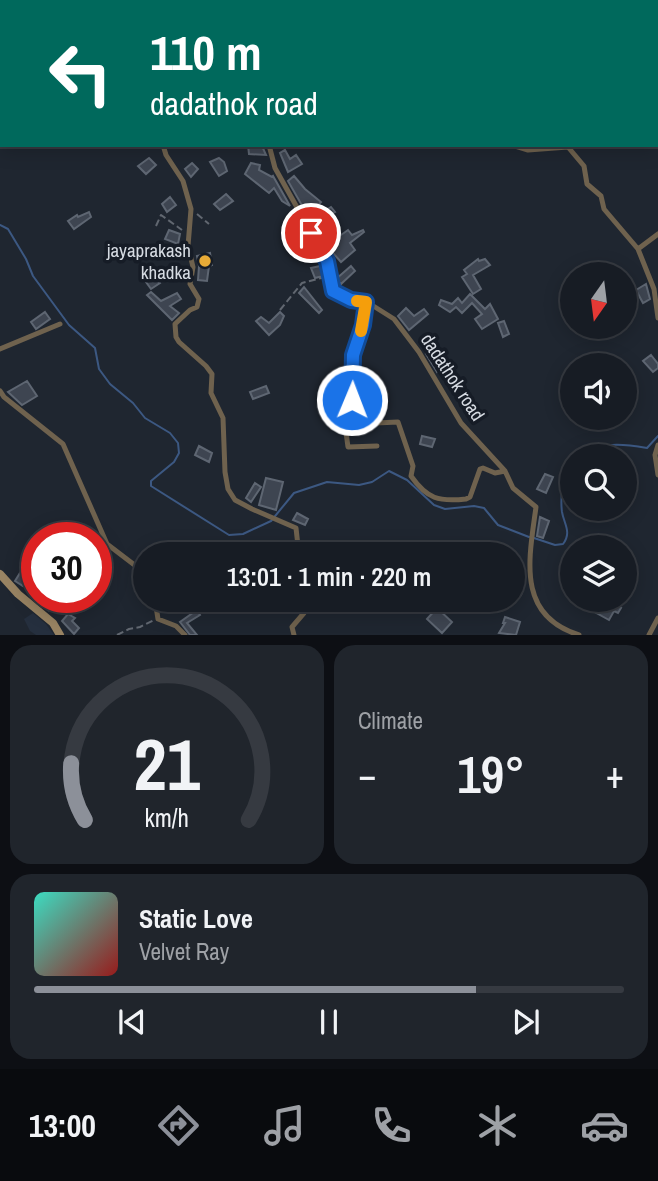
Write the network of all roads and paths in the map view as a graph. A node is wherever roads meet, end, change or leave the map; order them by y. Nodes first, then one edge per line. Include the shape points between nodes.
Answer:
1 (164, 147) edge
2 (270, 147) edge
3 (518, 147) edge
4 (559, 147) edge
5 (570, 147) edge
6 (191, 209) junction
7 (209, 224) dead end
8 (156, 226) dead end
9 (189, 234) junction
10 (658, 234) edge
11 (638, 249) junction
12 (193, 270) junction
13 (329, 276) junction
14 (164, 281) dead end
15 (366, 302) junction
16 (280, 310) dead end
17 (658, 318) edge
18 (60, 324) dead end
19 (0, 349) edge
20 (0, 391) edge
21 (2, 399) edge
22 (381, 399) dead end
23 (352, 403) junction
24 (353, 424) junction
25 (345, 425) junction
26 (332, 427) dead end
27 (658, 445) edge
28 (377, 446) dead end
29 (505, 471) junction
30 (658, 475) edge
31 (298, 542) edge
32 (133, 564) edge
33 (0, 574) edge
34 (157, 612) edge
35 (304, 612) edge
36 (45, 615) joint
37 (658, 618) edge
38 (158, 619) junction
39 (60, 635) edge
40 (117, 635) edge
41 (185, 635) edge
42 (294, 635) edge
43 (579, 635) edge
44 (649, 635) edge

1 - 6 street via 183,181
2 - 13 street, dadathok road via 275,168 327,261
3 - 4 street
5 - 11 street via 584,166 587,184 601,195 604,209
6 - 7 path
6 - 9 street
8 - 9 path via 162,215
9 - 12 street
10 - 11 street
11 - 17 street via 654,289
12 - 14 path via 180,267 174,277
12 - 31 street via 190,284 199,303 177,320 176,337 212,374 211,393 225,427 228,489 252,509 296,527
13 - 15 street, dadathok road via 333,291
13 - 16 path via 302,283
15 - 23 street via 353,355
15 - 29 street, dadathok road via 394,319 461,423
18 - 19 street
20 - 21 street
21 - 32 street via 63,443 107,544
22 - 23 street
23 - 24 street
24 - 25 street
24 - 29 street via 398,422 413,466 411,476 420,489 437,499 470,497 480,469
25 - 26 street
25 - 28 street via 348,447
27 - 30 street
29 - 43 street, dadathok road via 513,488 536,507 529,571 540,611 556,625
33 - 36 main road
34 - 38 street
35 - 42 street via 292,627
36 - 39 main road
37 - 44 street
38 - 40 path
38 - 41 street

